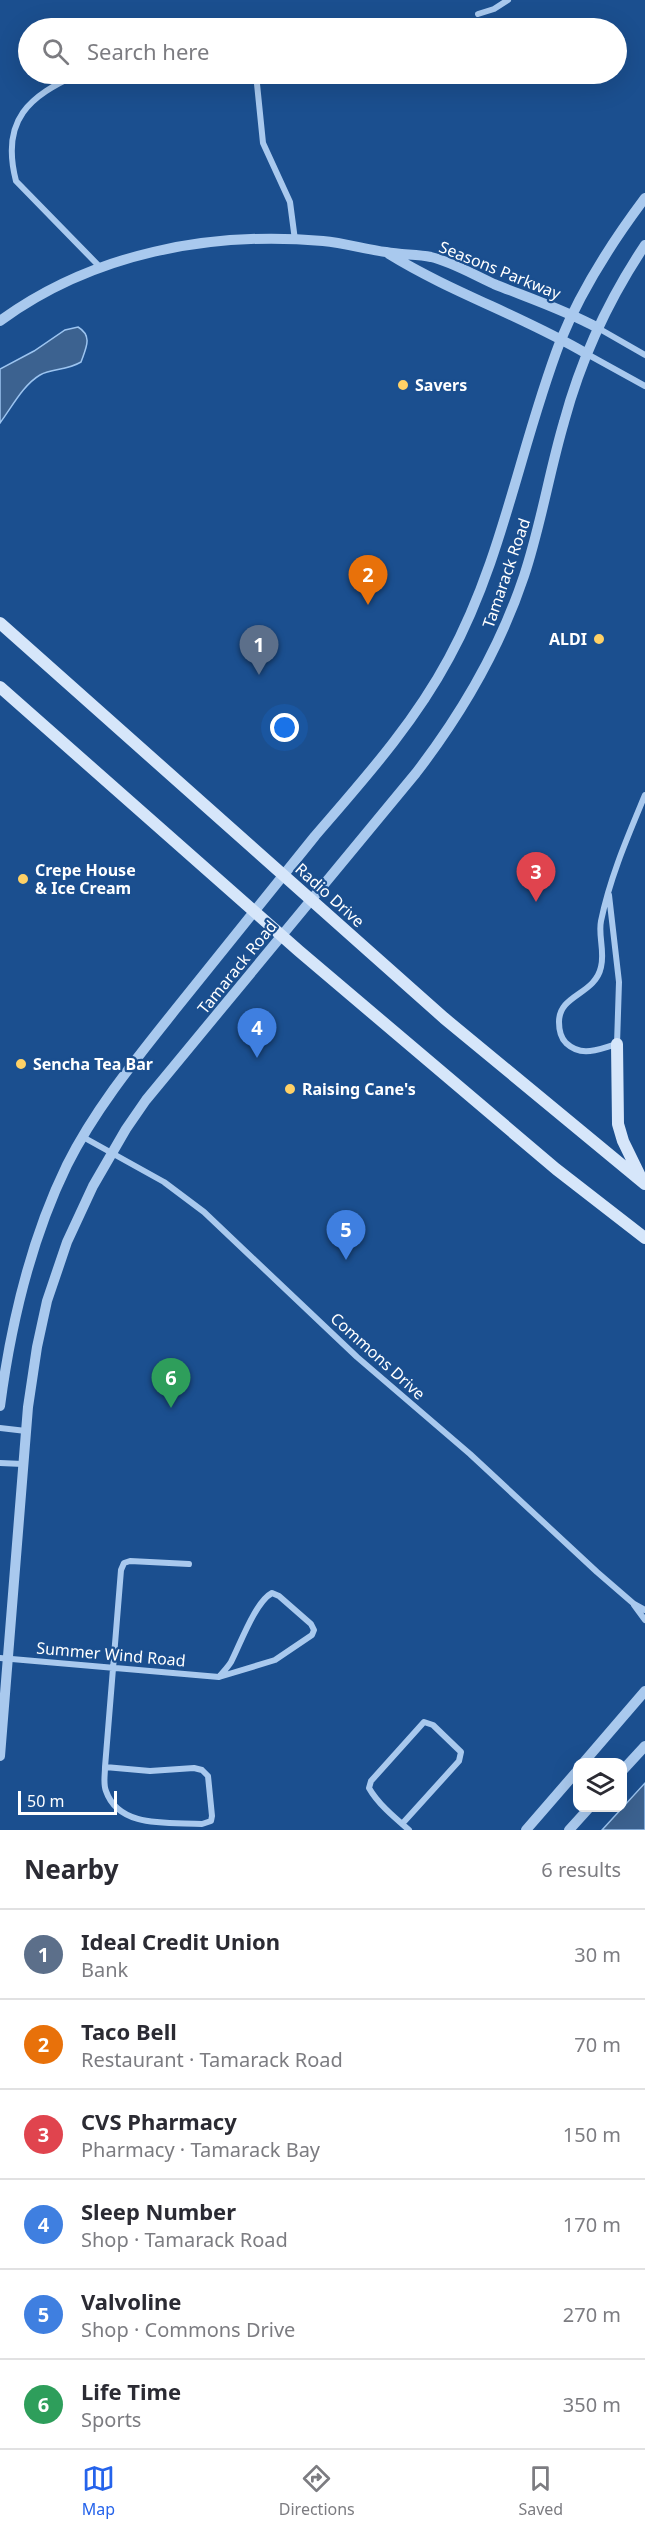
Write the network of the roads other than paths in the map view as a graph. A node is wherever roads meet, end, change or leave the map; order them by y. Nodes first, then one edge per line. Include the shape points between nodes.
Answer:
1 (508, 0) edge
2 (478, 14) dead end
3 (56, 84) edge
4 (257, 84) edge
5 (14, 111) dead end
6 (4, 154) dead end
7 (645, 198) edge
8 (296, 240) junction
9 (645, 245) edge
10 (386, 252) junction
11 (100, 267) junction
12 (573, 315) junction
13 (0, 321) edge
14 (598, 328) junction
15 (562, 339) junction
16 (587, 354) junction
17 (645, 355) edge
18 (645, 386) edge
19 (0, 623) edge
20 (0, 687) edge
21 (645, 795) edge
22 (283, 875) junction
23 (609, 895) junction
24 (311, 900) junction
25 (254, 912) junction
26 (281, 936) junction
27 (617, 1044) junction
28 (83, 1137) junction
29 (112, 1153) junction
30 (644, 1183) edge
31 (645, 1238) edge
32 (0, 1406) edge
33 (0, 1428) edge
34 (26, 1431) junction
35 (0, 1463) edge
36 (23, 1464) junction
37 (189, 1564) dead end
38 (634, 1604) junction
39 (645, 1610) edge
40 (645, 1620) edge
41 (4, 1658) edge
42 (113, 1667) junction
43 (219, 1677) junction
44 (645, 1690) edge
45 (645, 1746) edge
46 (0, 1756) edge
47 (587, 1758) edge
48 (627, 1766) edge
49 (105, 1767) junction
50 (573, 1776) edge
51 (585, 1812) edge
52 (402, 1824) junction
53 (409, 1830) edge
54 (526, 1830) edge
55 (569, 1830) edge

1 - 2 street
3 - 5 street
4 - 8 street via 263,143 290,202
6 - 11 street via 15,181
7 - 12 street, Tamarack Road via 605,256
8 - 10 street, Seasons Parkway
8 - 11 street, Seasons Parkway via 196,243
9 - 14 street, Tamarack Road
10 - 12 street, Seasons Parkway via 432,257
10 - 15 street, Seasons Parkway via 422,274
11 - 13 street, Seasons Parkway via 42,294
12 - 14 street, Seasons Parkway
12 - 15 street, Tamarack Road
14 - 16 street, Tamarack Road
14 - 17 street
15 - 16 street, Seasons Parkway
15 - 22 street, Tamarack Road via 492,558 460,638 410,722
16 - 18 street
16 - 24 street, Tamarack Road via 564,421 525,575 481,677 416,773
19 - 22 main road, Radio Drive
20 - 25 main road
21 - 23 street via 615,868
22 - 24 main road, Radio Drive
22 - 25 street, Tamarack Road
23 - 27 street via 619,982
23 - 27 street via 600,923 601,968 588,988 563,1006 559,1031 573,1049 589,1053
24 - 26 street, Tamarack Road
24 - 30 main road, Radio Drive via 444,1018
25 - 26 main road
25 - 28 street, Tamarack Road via 123,1076
26 - 29 street, Tamarack Road via 146,1100
26 - 31 main road via 556,1169
27 - 30 main road via 618,1124
28 - 29 street, Commons Drive
28 - 32 street, Tamarack Road via 60,1182 28,1263 9,1344
29 - 34 street, Tamarack Road via 67,1242 47,1301
29 - 38 street, Commons Drive via 164,1182 204,1212 357,1357
33 - 34 street
34 - 36 street, Tamarack Road
35 - 36 street
36 - 41 street, Tamarack Road
37 - 42 street via 124,1563
38 - 39 street, Commons Drive
38 - 40 street
41 - 42 street, Summer Wind Road
41 - 46 street, Tamarack Road
42 - 43 street, Summer Wind Road
42 - 49 street
43 - 43 street via 264,1600 272,1593 311,1624 314,1630 307,1639 275,1660
44 - 47 street
45 - 48 street
49 - 49 street via 202,1770 208,1776 211,1821 202,1824 139,1820 126,1815 111,1802 105,1789
50 - 54 street
51 - 55 street
52 - 52 street via 369,1788 424,1722 433,1725 461,1752 459,1761
52 - 53 street

